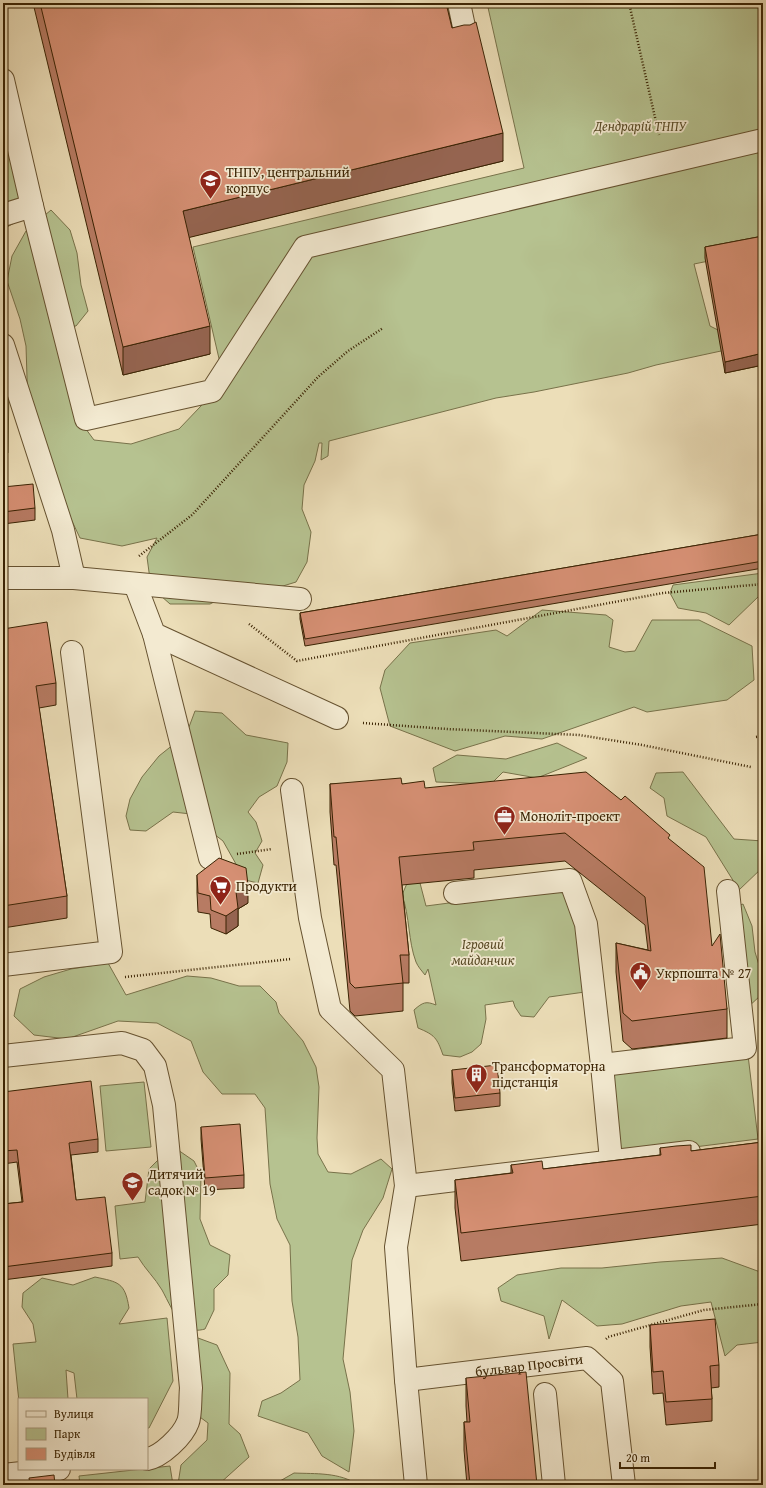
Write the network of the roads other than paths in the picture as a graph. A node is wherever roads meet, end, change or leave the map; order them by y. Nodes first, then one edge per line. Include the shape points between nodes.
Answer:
1 (459, 3) edge
2 (468, 41) edge
3 (3, 80) edge
4 (763, 140) edge
5 (32, 206) junction
6 (3, 215) edge
7 (3, 345) edge
8 (3, 578) edge
9 (74, 578) junction
10 (132, 583) junction
11 (300, 599) dead end
12 (154, 634) junction
13 (72, 652) dead end
14 (337, 718) road end
15 (292, 790) dead end
16 (210, 858) road end
17 (728, 891) dead end
18 (455, 893) dead end
19 (3, 965) edge
20 (3, 1056) edge
21 (602, 1065) junction
22 (710, 1150) edge
23 (611, 1160) junction
24 (406, 1186) junction
25 (406, 1380) junction
26 (545, 1394) dead end
27 (148, 1459) edge
28 (50, 1470) edge
29 (3, 1475) edge
30 (416, 1485) edge
31 (554, 1485) edge
32 (624, 1485) edge

1 - 2 lane
3 - 5 lane
4 - 5 lane via 305,247 212,390 86,419
5 - 6 lane
7 - 9 lane via 63,530
8 - 9 lane
9 - 10 lane
10 - 11 lane
10 - 12 lane
12 - 14 lane
12 - 16 lane
13 - 19 lane via 111,952
15 - 24 lane via 310,918 330,1009 393,1070
17 - 21 lane via 744,1048
18 - 21 lane via 570,880 586,924
20 - 27 lane via 122,1043 143,1050 155,1066 164,1105 191,1388 188,1422 174,1443 155,1458
21 - 23 lane
22 - 23 lane
23 - 24 lane
24 - 25 lane via 396,1247
25 - 30 lane
25 - 32 lane, бульвар Просвіти via 587,1358 612,1381
26 - 31 lane
28 - 29 lane

